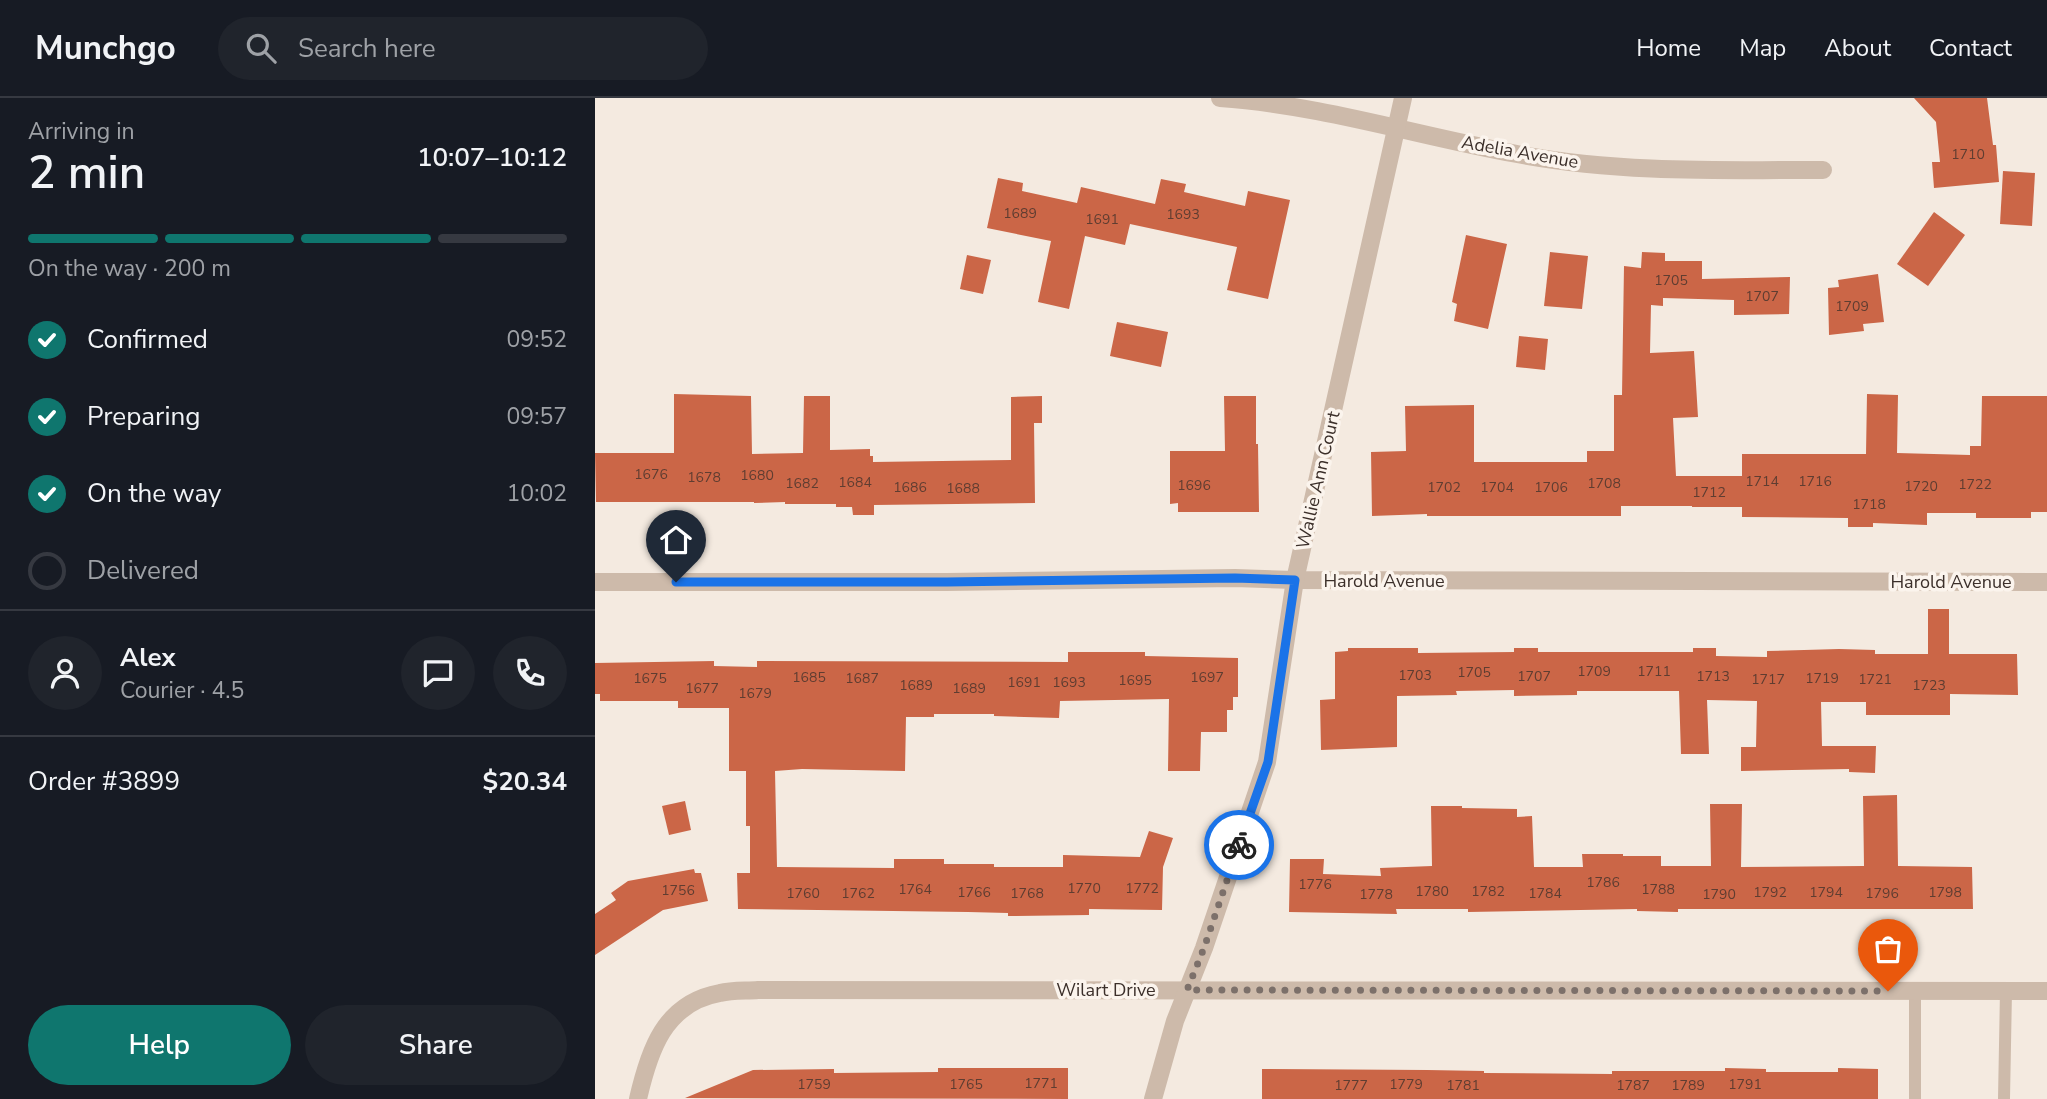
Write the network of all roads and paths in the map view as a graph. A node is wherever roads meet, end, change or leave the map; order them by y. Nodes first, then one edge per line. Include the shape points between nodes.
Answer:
1 (1220, 98) edge
2 (1403, 98) edge
3 (1397, 128) junction
4 (1823, 170) dead end
5 (1295, 580) junction
6 (595, 582) edge
7 (2047, 582) edge
8 (1187, 990) junction
9 (1915, 991) junction
10 (2006, 991) junction
11 (2047, 991) edge
12 (638, 1099) edge
13 (1153, 1099) edge
14 (1915, 1099) edge
15 (2004, 1099) edge

1 - 3 street, Adelia Avenue via 1306,109
2 - 3 street, Wallie Ann Court
3 - 4 street, Adelia Avenue via 1517,155 1618,168
3 - 5 street, Wallie Ann Court
5 - 6 street, Harold Avenue
5 - 7 street, Harold Avenue
5 - 8 street, Wallie Ann Court via 1268,762
8 - 9 street, Wilart Drive
8 - 12 street, Wilart Drive via 719,993 691,1003 662,1029
8 - 13 street, Wallie Ann Court
9 - 10 street, Wilart Drive
9 - 14 lane
10 - 11 street, Wilart Drive
10 - 15 lane

